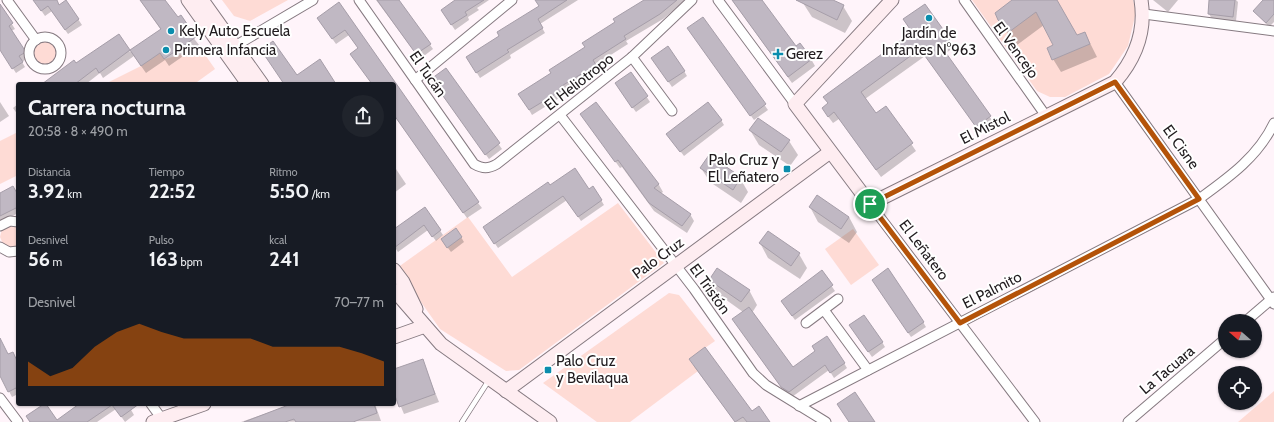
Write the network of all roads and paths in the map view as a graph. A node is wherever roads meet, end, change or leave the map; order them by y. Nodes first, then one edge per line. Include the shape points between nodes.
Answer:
1 (7, 0) edge
2 (188, 0) edge
3 (202, 0) edge
4 (313, 0) edge
5 (360, 0) edge
6 (512, 0) edge
7 (692, 0) edge
8 (718, 0) edge
9 (892, 0) edge
10 (964, 0) edge
11 (1142, 0) edge
12 (1144, 14) junction
13 (1274, 31) edge
14 (36, 40) dead end
15 (230, 49) junction
16 (632, 57) junction
17 (415, 80) junction
18 (247, 82) edge
19 (260, 82) edge
20 (1115, 82) junction
21 (796, 104) junction
22 (672, 111) dead end
23 (560, 115) junction
24 (1046, 116) junction
25 (1274, 123) edge
26 (830, 152) junction
27 (474, 164) joint
28 (1199, 199) junction
29 (870, 204) junction
30 (16, 222) edge
31 (0, 226) edge
32 (0, 247) edge
33 (16, 251) edge
34 (676, 265) junction
35 (396, 273) edge
36 (396, 292) edge
37 (838, 299) dead end
38 (1273, 300) edge
39 (824, 310) junction
40 (1255, 314) edge
41 (806, 323) dead end
42 (960, 323) junction
43 (425, 326) junction
44 (396, 336) edge
45 (1218, 345) edge
46 (868, 370) junction
47 (489, 379) junction
48 (506, 391) junction
49 (0, 398) edge
50 (152, 406) edge
51 (198, 406) edge
52 (798, 406) junction
53 (157, 420) edge
54 (18, 422) edge
55 (462, 422) edge
56 (550, 422) edge
57 (826, 422) edge
58 (1035, 422) edge
59 (1128, 422) edge

1 - 14 street
2 - 15 street
3 - 15 street
4 - 15 street
5 - 17 street, El Tucán
6 - 17 street
7 - 16 street, El Heliotropo
8 - 21 street, El Leñatero
9 - 21 street
10 - 24 street, El Vencejo
11 - 12 street
12 - 13 street
12 - 20 street via 1136,51
15 - 18 street
15 - 19 street
16 - 22 street
16 - 23 street, El Heliotropo
17 - 27 street, El Tucán
20 - 24 street, El Mistol
20 - 28 street, El Cisne
21 - 26 street, El Leñatero
23 - 27 street, El Heliotropo via 498,164 482,168
23 - 34 street, El Tristón
24 - 29 street, El Mistol
25 - 28 street, El Palmito via 1253,155 1228,179
26 - 29 street, El Leñatero
26 - 34 street, Palo Cruz
28 - 38 street, El Cisne
28 - 42 street, El Palmito
29 - 42 street, El Leñatero
30 - 31 street via 10,221
32 - 33 street via 9,252
34 - 48 street, Palo Cruz
34 - 52 street, El Tristón via 753,373
35 - 43 street
36 - 43 street
37 - 39 street
38 - 40 street
39 - 41 street
39 - 46 street
42 - 46 street, El Palmito
42 - 58 street, El Leñatero
43 - 44 street
43 - 47 street via 441,344
45 - 59 street, La Tacuara
46 - 52 street, El Palmito
47 - 48 street
47 - 55 lane
48 - 56 street
49 - 54 street
50 - 53 street
51 - 53 street
52 - 57 street, El Tristón

